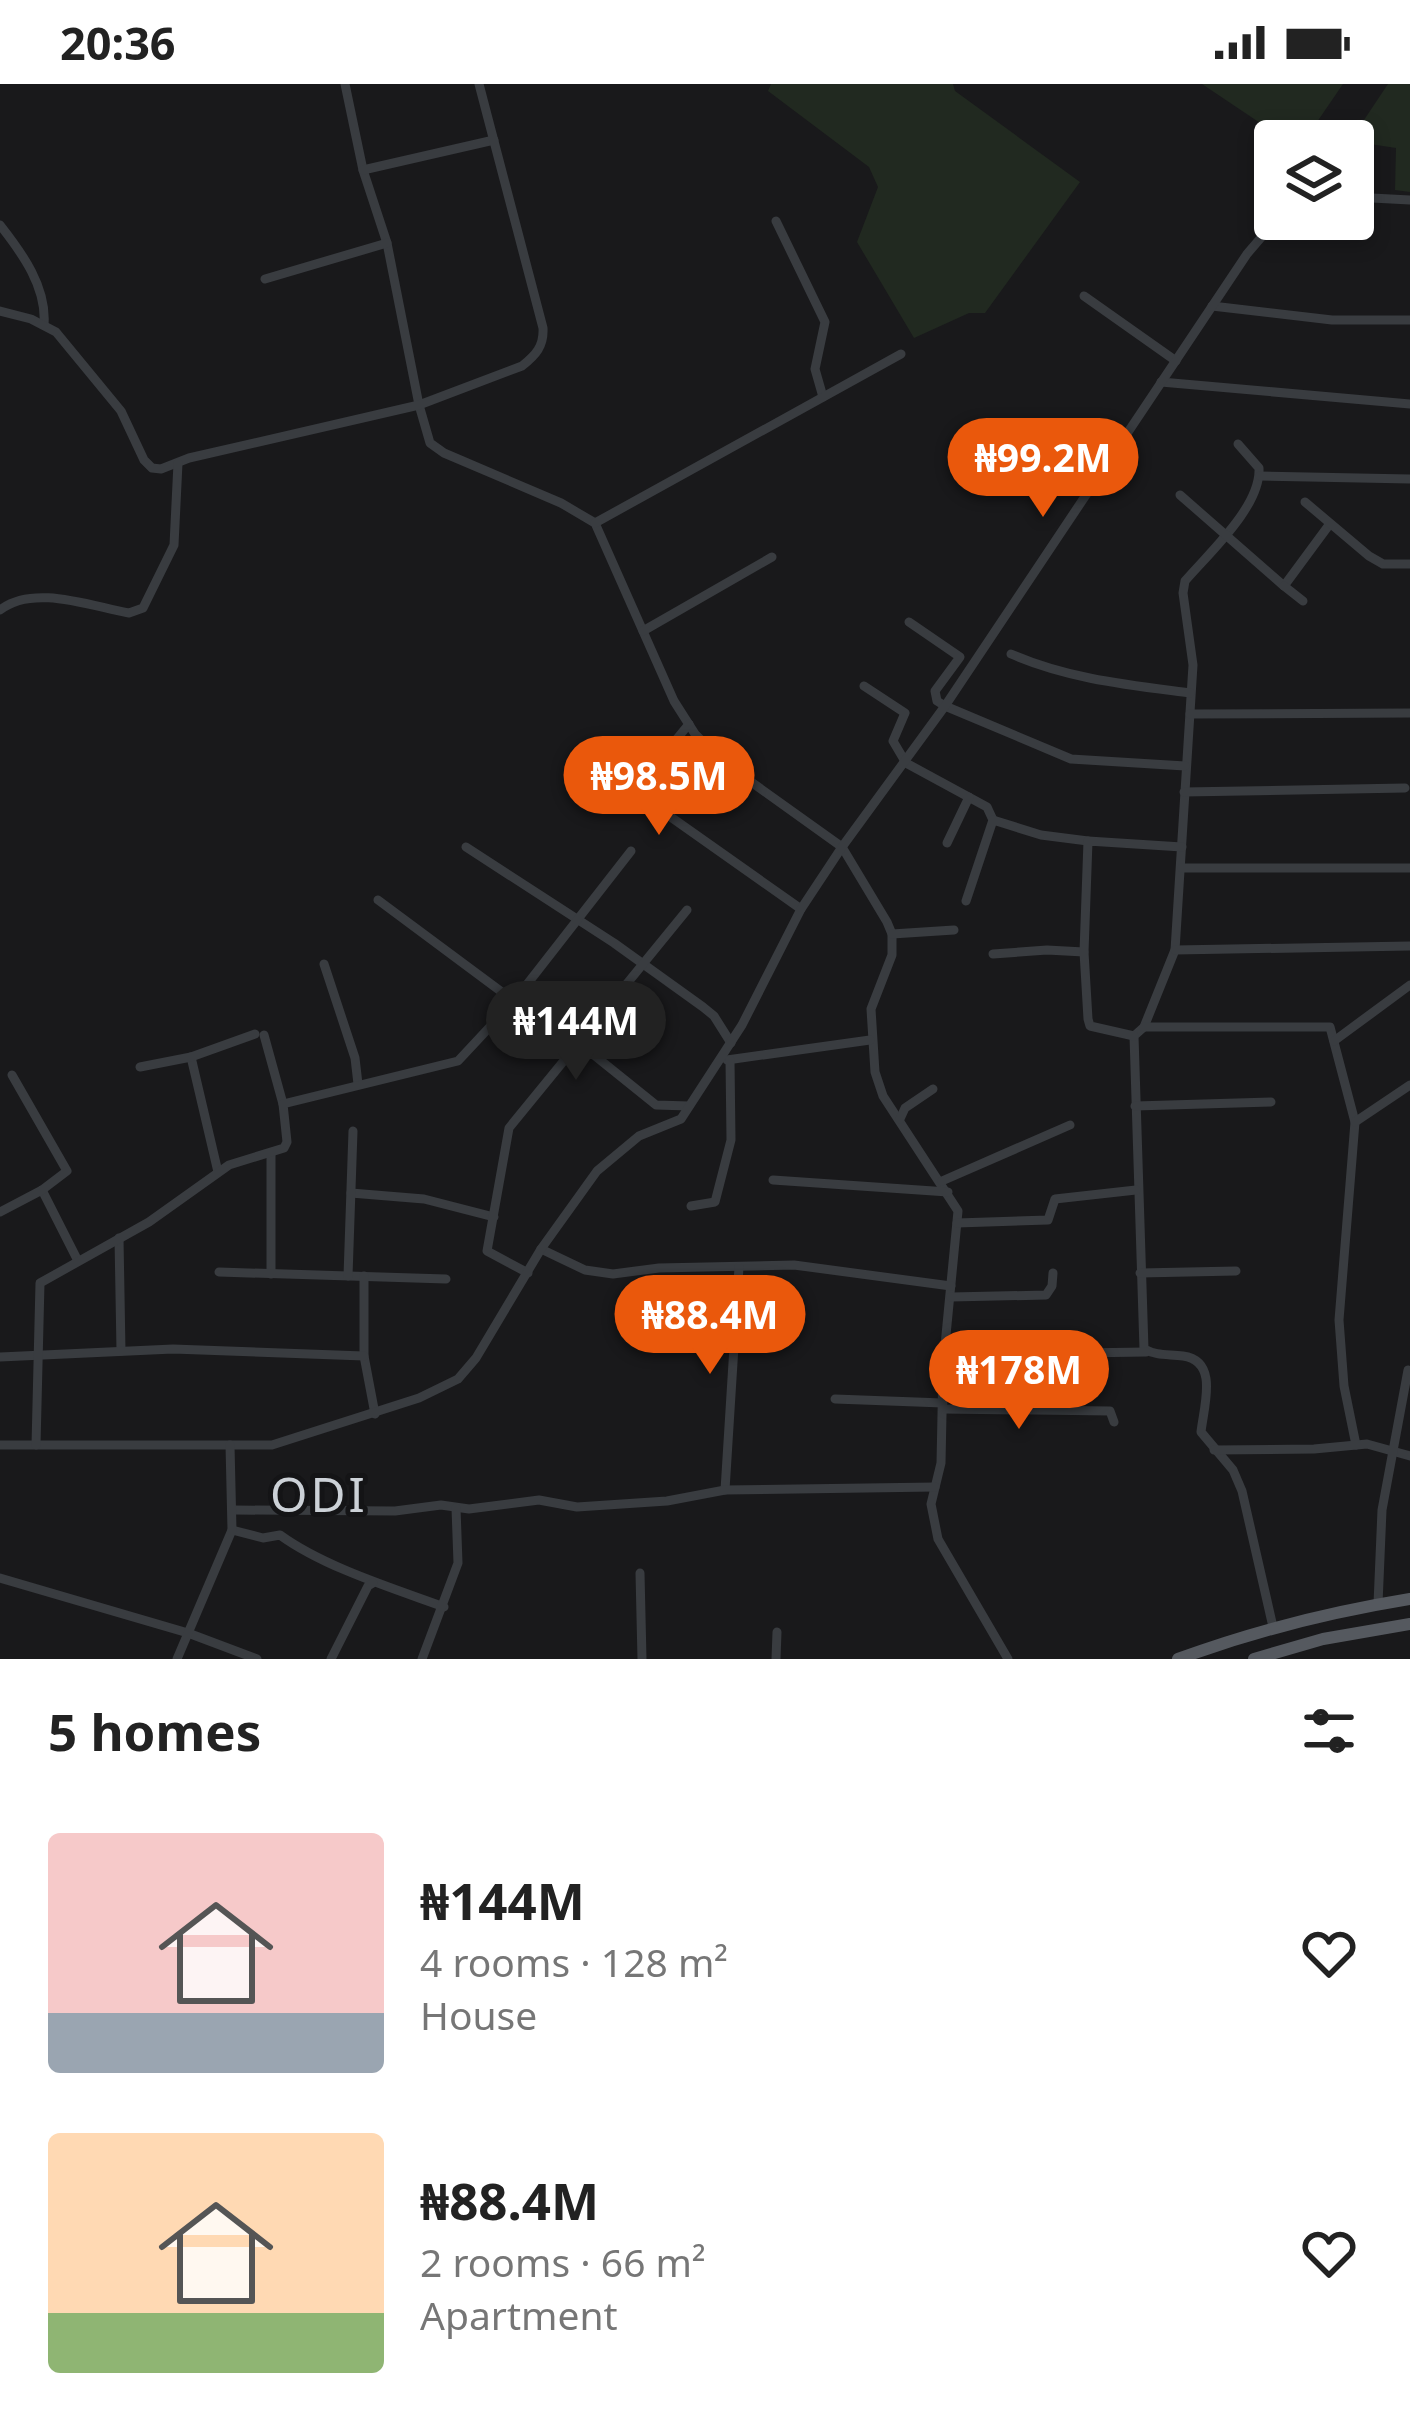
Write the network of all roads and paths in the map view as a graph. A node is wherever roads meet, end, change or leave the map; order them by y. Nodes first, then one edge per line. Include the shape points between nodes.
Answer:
1 (344, 84) edge
2 (479, 84) edge
3 (494, 140) junction
4 (363, 170) junction
5 (1374, 198) edge
6 (1410, 200) edge
7 (776, 221) dead end
8 (0, 225) edge
9 (1261, 240) edge
10 (387, 243) junction
11 (265, 278) dead end
12 (1084, 296) dead end
13 (1212, 306) junction
14 (0, 311) edge
15 (1410, 320) edge
16 (44, 326) junction
17 (901, 354) dead end
18 (1176, 361) junction
19 (1161, 382) junction
20 (824, 397) junction
21 (1410, 404) edge
22 (419, 405) junction
23 (1238, 443) dead end
24 (178, 463) junction
25 (1260, 476) junction
26 (1410, 479) edge
27 (1180, 495) dead end
28 (1305, 502) dead end
29 (595, 523) junction
30 (1329, 525) junction
31 (1223, 535) junction
32 (772, 557) dead end
33 (1410, 564) edge
34 (1284, 586) junction
35 (1303, 601) dead end
36 (0, 610) edge
37 (909, 622) dead end
38 (643, 631) junction
39 (1011, 654) dead end
40 (864, 686) dead end
41 (1190, 693) junction
42 (945, 706) junction
43 (1410, 713) edge
44 (1190, 714) junction
45 (688, 724) junction
46 (906, 763) junction
47 (1185, 766) junction
48 (1405, 788) dead end
49 (1184, 792) junction
50 (969, 797) junction
51 (993, 820) junction
52 (1088, 842) junction
53 (947, 843) dead end
54 (466, 847) dead end
55 (842, 847) junction
56 (1182, 847) junction
57 (631, 851) dead end
58 (1182, 868) junction
59 (1410, 868) edge
60 (378, 900) dead end
61 (966, 902) dead end
62 (801, 909) junction
63 (687, 910) dead end
64 (578, 919) junction
65 (954, 930) dead end
66 (892, 934) junction
67 (1410, 946) edge
68 (1174, 950) junction
69 (1084, 952) junction
70 (993, 954) dead end
71 (323, 964) dead end
72 (643, 966) junction
73 (1410, 985) edge
74 (514, 1001) junction
75 (1144, 1027) junction
76 (1134, 1036) junction
77 (870, 1040) junction
78 (1334, 1041) junction
79 (579, 1043) junction
80 (731, 1043) junction
81 (191, 1057) junction
82 (724, 1061) junction
83 (140, 1067) dead end
84 (12, 1075) dead end
85 (358, 1084) junction
86 (1410, 1085) edge
87 (933, 1089) dead end
88 (1271, 1102) dead end
89 (283, 1104) junction
90 (689, 1106) junction
91 (1135, 1106) junction
92 (900, 1118) junction
93 (1355, 1122) junction
94 (1070, 1125) dead end
95 (353, 1130) dead end
96 (271, 1153) junction
97 (218, 1172) junction
98 (773, 1180) dead end
99 (942, 1181) junction
100 (42, 1190) junction
101 (1136, 1190) junction
102 (948, 1192) junction
103 (351, 1193) junction
104 (692, 1207) dead end
105 (0, 1212) edge
106 (494, 1217) junction
107 (957, 1223) junction
108 (119, 1238) junction
109 (542, 1249) junction
110 (77, 1259) junction
111 (740, 1267) junction
112 (1236, 1271) dead end
113 (218, 1272) dead end
114 (528, 1273) junction
115 (1053, 1273) dead end
116 (271, 1274) junction
117 (1140, 1274) junction
118 (348, 1276) junction
119 (364, 1276) junction
120 (446, 1279) dead end
121 (951, 1291) junction
122 (121, 1351) junction
123 (1146, 1352) junction
124 (1079, 1353) dead end
125 (39, 1355) junction
126 (364, 1356) junction
127 (0, 1357) edge
128 (1408, 1370) edge
129 (835, 1399) dead end
130 (943, 1406) junction
131 (375, 1414) junction
132 (1114, 1422) dead end
133 (0, 1445) edge
134 (36, 1445) junction
135 (230, 1445) junction
136 (1356, 1445) junction
137 (1214, 1450) junction
138 (1393, 1450) junction
139 (1410, 1456) edge
140 (935, 1486) junction
141 (725, 1490) junction
142 (455, 1508) junction
143 (234, 1510) junction
144 (232, 1530) junction
145 (640, 1573) dead end
146 (0, 1578) edge
147 (374, 1583) junction
148 (1410, 1599) edge
149 (1378, 1604) junction
150 (444, 1607) junction
151 (1410, 1624) edge
152 (1273, 1627) junction
153 (777, 1632) dead end
154 (188, 1633) junction
155 (178, 1659) edge
156 (257, 1659) edge
157 (331, 1659) edge
158 (422, 1659) edge
159 (642, 1659) edge
160 (776, 1659) edge
161 (1008, 1659) edge
162 (1178, 1659) edge
163 (1254, 1659) edge

1 - 4 street
2 - 3 street
3 - 4 street
3 - 22 street via 544,340 522,366
4 - 10 street
5 - 6 street
7 - 20 street via 825,322 814,369
8 - 16 street via 42,296
9 - 13 street
10 - 11 street
10 - 22 street
12 - 18 street
13 - 15 street
13 - 18 street
14 - 16 street
16 - 24 street via 121,411 144,460 161,469
17 - 20 street
18 - 19 street
19 - 21 street
19 - 42 street
20 - 29 street
22 - 24 street
22 - 29 street via 430,442 444,453
23 - 25 street
24 - 36 street via 174,545 143,608 129,613 38,597
25 - 26 street
25 - 31 street via 1251,502
27 - 31 street
28 - 30 street
29 - 38 street
30 - 33 street via 1383,564
30 - 34 street
31 - 34 street
31 - 41 street via 1185,581
32 - 38 street
34 - 35 street
37 - 42 street via 960,657 935,692
38 - 45 street
39 - 41 street via 1099,680
40 - 46 street via 905,713 893,741
41 - 44 street
42 - 46 street
42 - 47 street via 1071,760
43 - 44 street
44 - 47 street
45 - 55 street via 722,761
45 - 62 street via 648,774 658,808
46 - 50 street
46 - 55 street
47 - 49 street
48 - 49 street
49 - 56 street
50 - 51 street
50 - 53 street
51 - 52 street
51 - 61 street
52 - 56 street
52 - 69 street
54 - 64 street
55 - 62 street
55 - 66 street
56 - 58 street
57 - 64 street
58 - 59 street
58 - 68 street
60 - 74 street
62 - 80 street
63 - 72 street
64 - 72 street
64 - 74 street
65 - 66 street
66 - 77 street
67 - 68 street
68 - 75 street
69 - 70 street
69 - 76 street via 1090,1027
71 - 85 street
72 - 79 street
72 - 80 street via 714,1016
73 - 78 street
74 - 79 street
74 - 85 street via 458,1061
75 - 76 street
75 - 78 street via 1321,1025
76 - 91 street
77 - 82 street
77 - 92 street via 883,1096
78 - 93 street
79 - 90 street via 656,1105
79 - 106 street via 509,1129
80 - 82 street
81 - 83 street
81 - 89 street via 259,1035
81 - 97 street
82 - 90 street
82 - 104 street via 730,1140 715,1202
84 - 100 street via 66,1165 65,1175
85 - 89 street
86 - 93 street
87 - 92 street
88 - 91 street
89 - 96 street via 287,1142
90 - 109 street via 681,1119 610,1157
91 - 101 street
92 - 99 street
93 - 136 street via 1339,1320
94 - 99 street
95 - 103 street
96 - 97 street
96 - 116 street
97 - 108 street
98 - 102 street
99 - 102 street
100 - 105 street
100 - 110 street
101 - 107 street via 1055,1199 1048,1220
101 - 117 street
102 - 107 street
103 - 106 street via 424,1199
103 - 118 street
106 - 114 street via 488,1251
107 - 121 street
108 - 110 street
108 - 122 street
109 - 111 street via 613,1274
109 - 114 street
110 - 125 street via 40,1282
111 - 121 street via 794,1265
111 - 141 street
112 - 117 street
113 - 116 street
114 - 131 street via 458,1379
115 - 121 street via 1046,1295
116 - 118 street
117 - 123 street
118 - 119 street
119 - 120 street
119 - 126 street
121 - 130 street
122 - 125 street
122 - 126 street
123 - 124 street
123 - 137 street via 1188,1356 1207,1371 1201,1432
125 - 127 street
125 - 134 street
126 - 131 street
128 - 138 street
129 - 130 street
130 - 132 street via 1110,1411
130 - 140 street
131 - 135 street via 272,1445
133 - 134 street
134 - 135 street
135 - 143 street
136 - 137 street
136 - 138 street
137 - 152 street via 1242,1491
138 - 139 street
138 - 149 street
140 - 141 street
140 - 161 street via 938,1539
141 - 142 street via 667,1502 578,1507 518,1500
142 - 143 street
142 - 150 street via 458,1563
143 - 144 street
144 - 147 street via 280,1535
144 - 154 street
145 - 159 street
146 - 154 street
147 - 150 street
147 - 157 street
148 - 149 main road
149 - 152 main road
150 - 158 street
151 - 163 main road
152 - 162 main road
153 - 160 street
154 - 155 street
154 - 156 street

